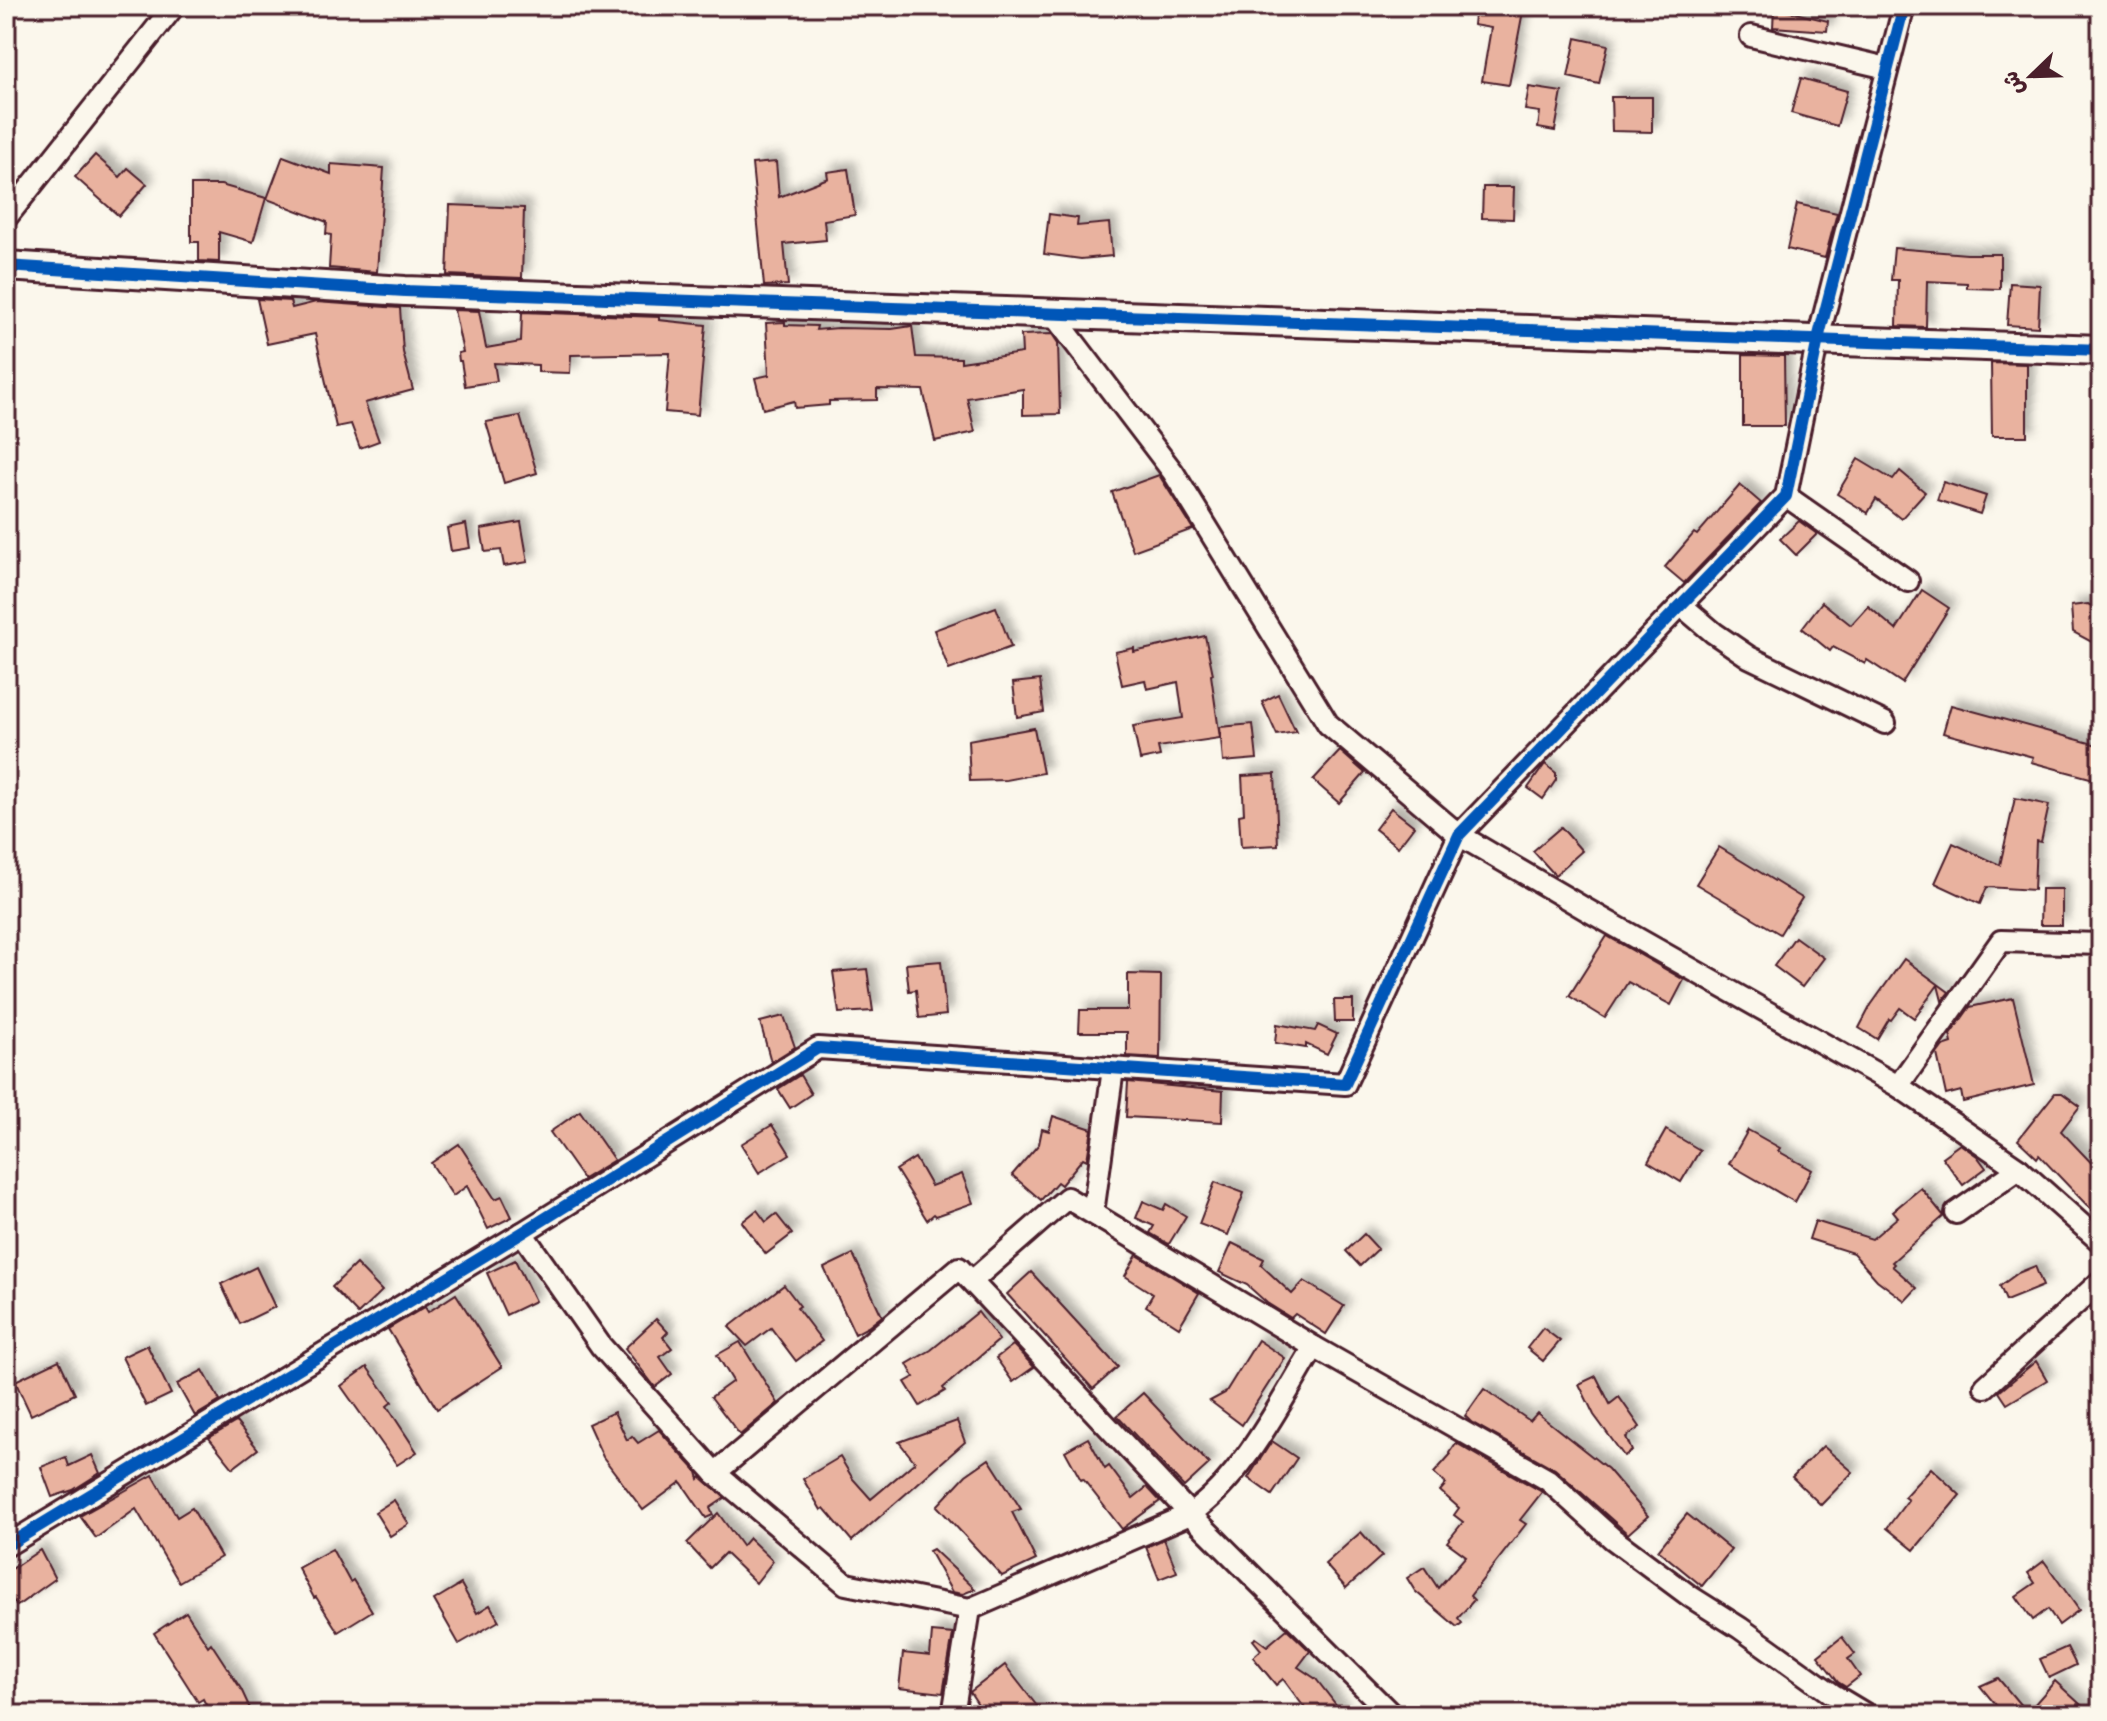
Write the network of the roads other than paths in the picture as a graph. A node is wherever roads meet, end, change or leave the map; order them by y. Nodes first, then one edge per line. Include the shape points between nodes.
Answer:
1 (174, 6) edge
2 (1904, 6) edge
3 (1751, 36) dead end
4 (1887, 68) junction
5 (6, 218) edge
6 (6, 266) edge
7 (1052, 313) junction
8 (1818, 339) junction
9 (2101, 350) edge
10 (1786, 496) junction
11 (1908, 581) dead end
12 (1681, 605) junction
13 (1885, 723) dead end
14 (1459, 835) junction
15 (2101, 944) edge
16 (1113, 1069) junction
17 (1898, 1086) junction
18 (2019, 1169) junction
19 (1093, 1213) junction
20 (1956, 1213) dead end
21 (522, 1233) junction
22 (2101, 1242) edge
23 (972, 1281) junction
24 (2101, 1281) edge
25 (1314, 1347) junction
26 (1985, 1387) dead end
27 (715, 1473) junction
28 (1190, 1514) junction
29 (6, 1546) edge
30 (970, 1609) junction
31 (953, 1715) edge
32 (1392, 1715) edge
33 (1867, 1715) edge

1 - 5 street
2 - 4 street
3 - 4 street
4 - 8 street
6 - 7 street via 405,291
7 - 8 street
7 - 14 street via 1173,472 1328,724
8 - 9 street
8 - 10 street
10 - 11 street
10 - 12 street
12 - 13 street via 1749,657
12 - 14 street
14 - 16 street via 1345,1084
14 - 17 street
15 - 17 street via 2001,941
16 - 19 street
16 - 21 street via 818,1048
17 - 18 street
18 - 20 street
18 - 22 street
19 - 23 street via 1067,1198
19 - 25 street
21 - 27 street via 601,1346
21 - 29 street
23 - 27 street via 959,1268
23 - 28 street
24 - 26 street
25 - 28 street via 1255,1444
25 - 33 street via 1548,1480 1613,1539 1680,1589
27 - 30 street via 846,1584
28 - 30 street
28 - 32 street
30 - 31 street

